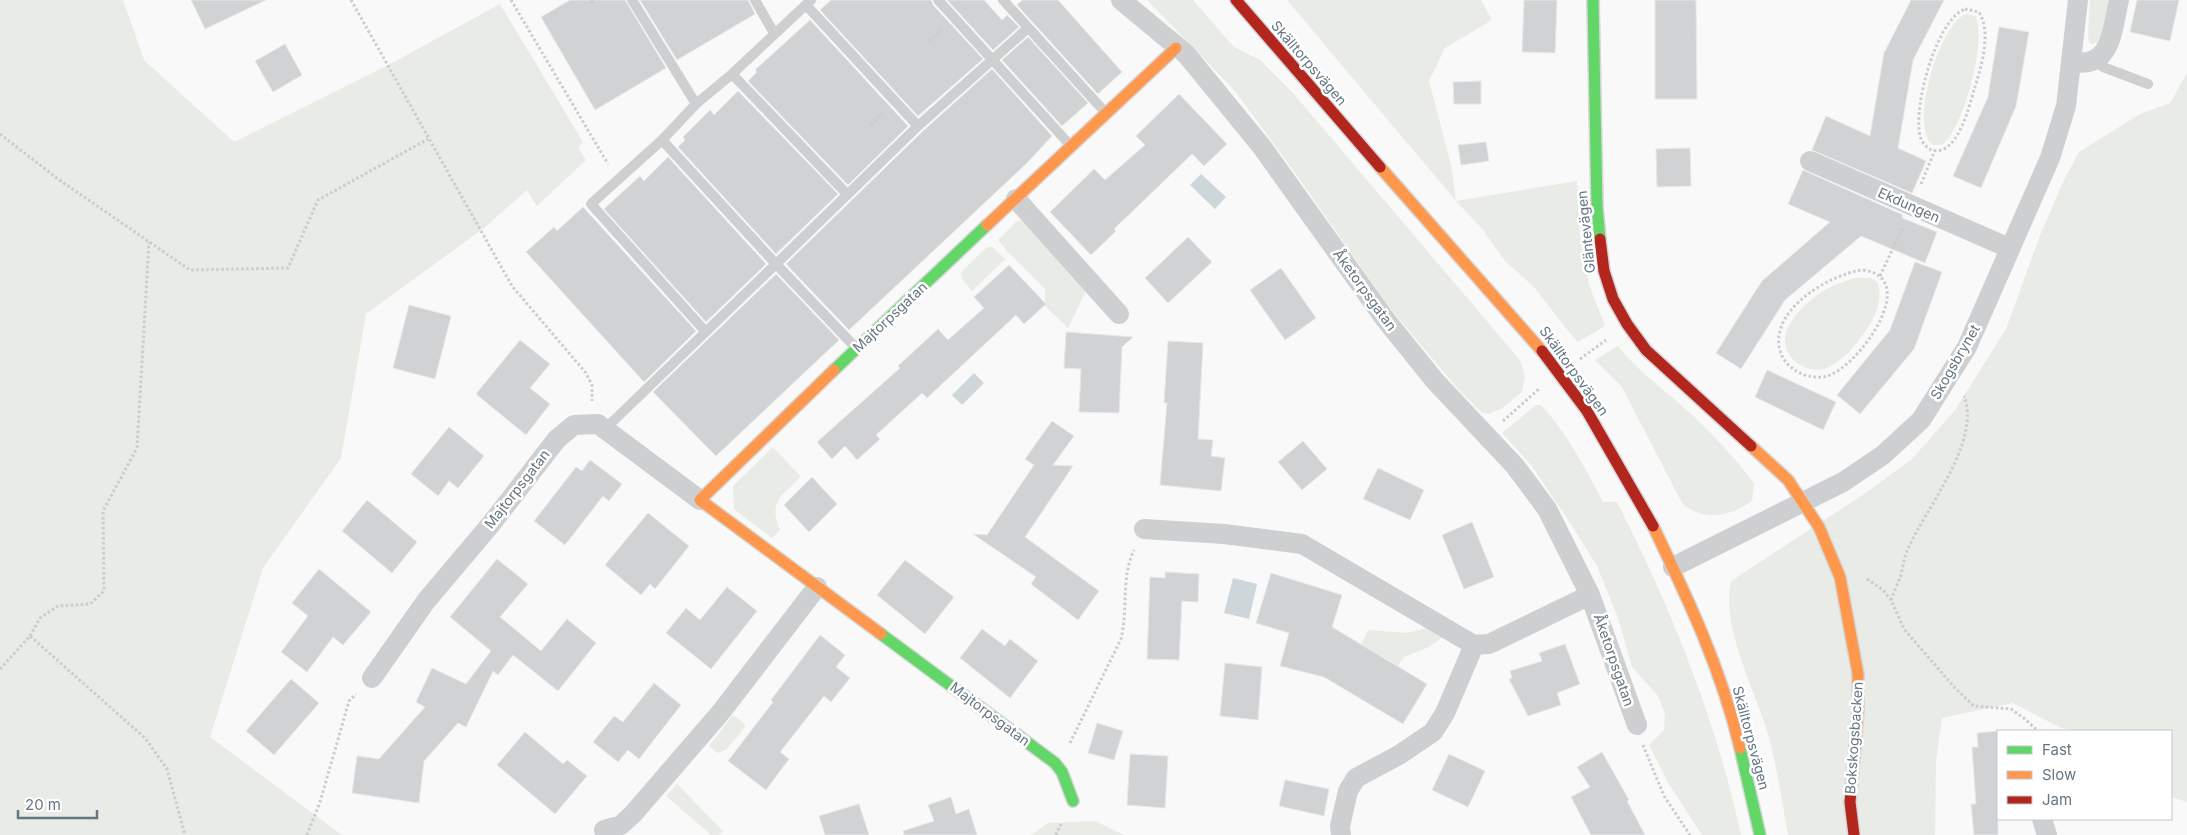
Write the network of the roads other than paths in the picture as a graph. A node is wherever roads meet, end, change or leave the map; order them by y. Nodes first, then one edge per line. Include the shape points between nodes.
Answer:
1 (632, 0) edge
2 (755, 0) edge
3 (938, 0) edge
4 (1002, 0) edge
5 (1121, 0) edge
6 (1236, 0) edge
7 (1593, 0) edge
8 (2078, 0) edge
9 (2119, 0) edge
10 (808, 2) edge
11 (1028, 28) junction
12 (774, 33) junction
13 (1176, 48) junction
14 (992, 60) junction
15 (2097, 60) junction
16 (2072, 62) junction
17 (732, 74) junction
18 (2148, 84) dead end
19 (696, 104) junction
20 (1106, 113) junction
21 (918, 126) junction
22 (662, 140) junction
23 (1070, 144) junction
24 (1810, 161) dead end
25 (847, 194) junction
26 (1016, 199) junction
27 (2009, 248) junction
28 (776, 264) junction
29 (1119, 314) dead end
30 (706, 331) junction
31 (856, 348) junction
32 (596, 426) junction
33 (700, 500) junction
34 (1803, 502) junction
35 (1144, 529) road end
36 (1673, 567) junction
37 (817, 587) junction
38 (1590, 595) junction
39 (1474, 645) junction
40 (372, 678) road end
41 (1637, 725) road end
42 (1073, 802) dead end
43 (2042, 820) edge
44 (604, 830) dead end
45 (1341, 835) edge
46 (1760, 835) edge
47 (1854, 835) edge
48 (2047, 835) edge

1 - 19 lane
2 - 12 lane
3 - 14 lane
4 - 11 lane
5 - 13 street, Åketorpsgatan
6 - 36 street, Skälltorpsvägen via 1460,259 1531,336 1587,411 1632,486
7 - 34 street, Gläntevägen via 1598,228 1604,271 1613,299 1626,324 1646,350 1771,462
8 - 16 street, Skogsbrynet
9 - 15 street via 2111,36 2105,52
10 - 12 lane
10 - 21 lane
11 - 14 lane
11 - 20 lane
12 - 17 lane
13 - 20 street, Majtorpsgatan
13 - 38 street, Åketorpsgatan via 1186,54 1262,147 1384,319 1435,381 1515,466 1547,508
14 - 21 lane
14 - 23 lane
15 - 16 street via 2085,64
15 - 18 lane via 2103,66
16 - 27 street, Skogsbrynet via 2066,106 2050,158
17 - 19 lane
17 - 25 lane
19 - 22 lane
20 - 23 street, Majtorpsgatan
21 - 25 lane
22 - 28 lane
22 - 30 lane via 591,204
23 - 26 street, Majtorpsgatan
24 - 27 street, Ekdungen
25 - 28 lane
26 - 29 street
26 - 31 street, Majtorpsgatan
27 - 34 street, Skogsbrynet via 1967,347 1921,420 1883,455 1843,482
28 - 30 lane
28 - 31 lane
30 - 32 lane
31 - 33 street, Majtorpsgatan
32 - 33 street, Majtorpsgatan
32 - 40 street, Majtorpsgatan via 574,426 562,433 542,455 491,524 426,600
33 - 37 street, Majtorpsgatan
34 - 36 street, Skogsbrynet
34 - 47 street, Bokskogsbacken via 1840,577 1852,634 1858,674 1850,802
35 - 39 street via 1224,534 1302,544
36 - 46 street, Skälltorpsvägen via 1711,652 1734,724
37 - 42 street, Majtorpsgatan via 1054,763 1062,772
37 - 44 street via 720,712 634,814 621,825
38 - 39 street, Åketorpsgatan via 1489,644
38 - 41 street, Åketorpsgatan
39 - 45 street via 1446,713 1433,732 1356,778 1348,791
43 - 48 street

